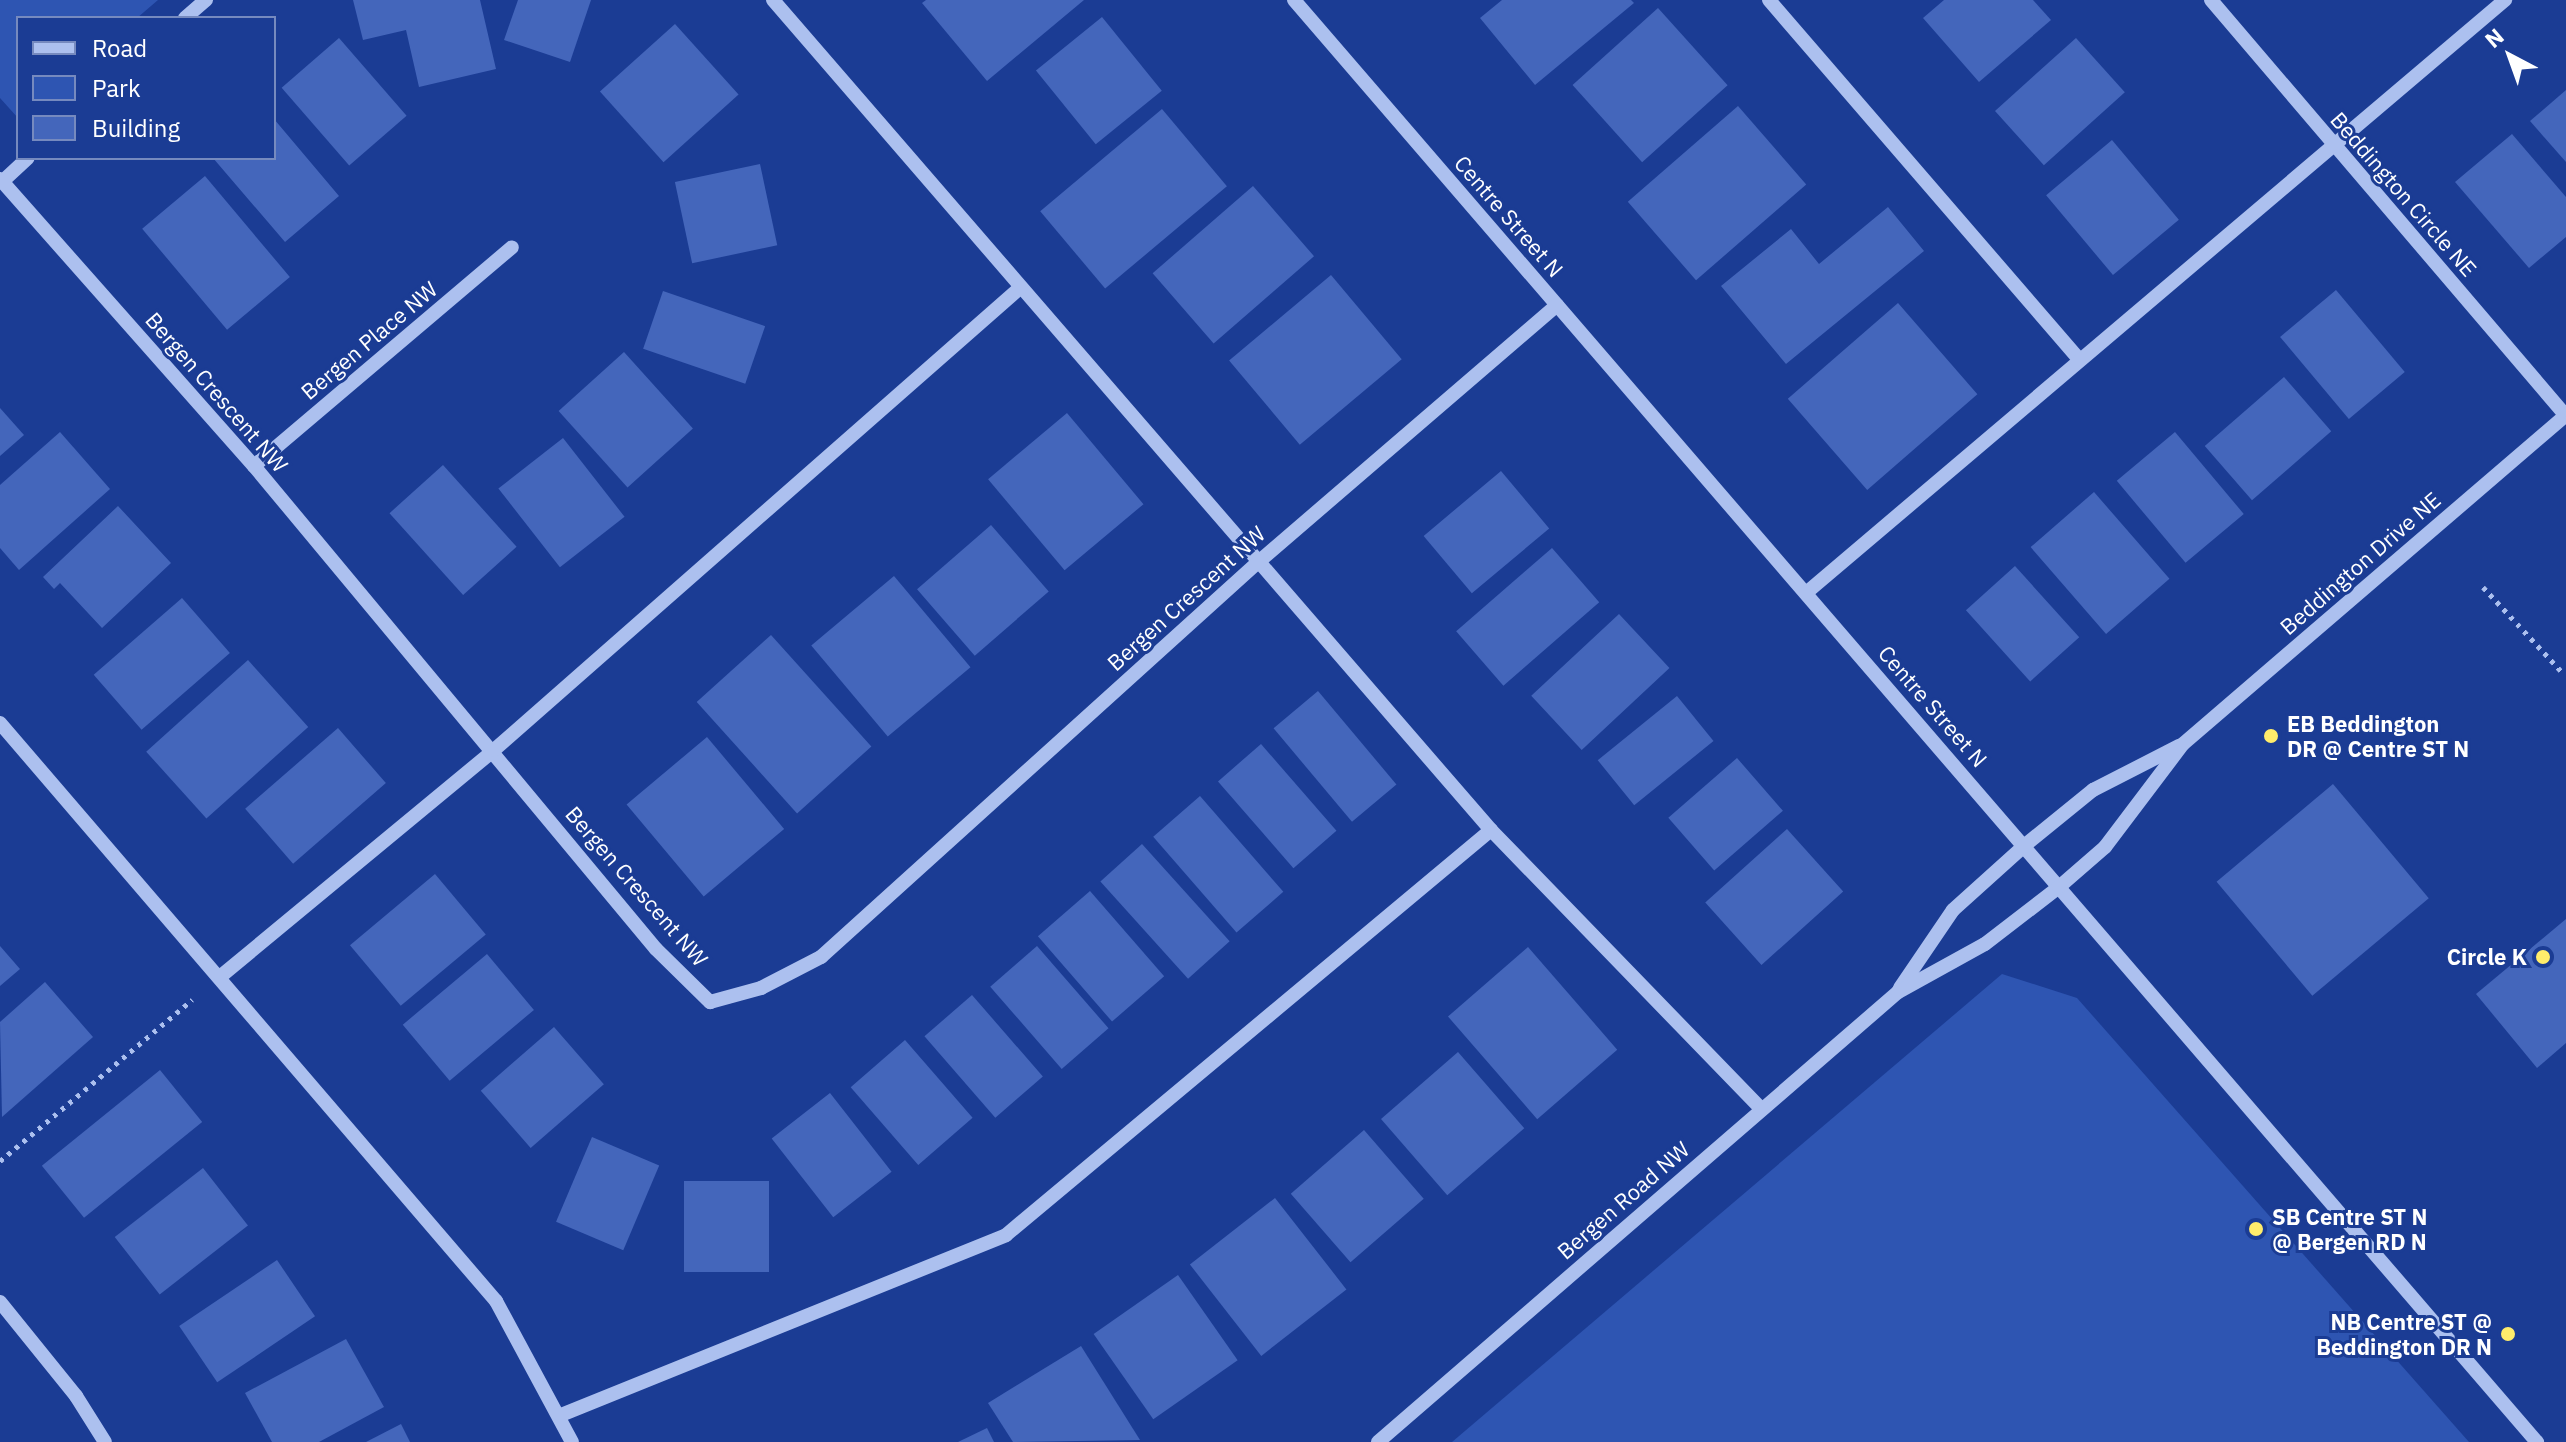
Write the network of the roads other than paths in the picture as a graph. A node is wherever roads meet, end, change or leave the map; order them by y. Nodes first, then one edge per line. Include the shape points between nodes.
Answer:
1 (206, 0) edge
2 (773, 0) edge
3 (1294, 0) edge
4 (1769, 0) edge
5 (2211, 0) edge
6 (2505, 0) edge
7 (187, 16) edge
8 (2335, 148) junction
9 (26, 160) edge
10 (1, 180) edge
11 (512, 247) dead end
12 (1021, 287) junction
13 (1557, 305) junction
14 (2079, 359) junction
15 (2566, 415) edge
16 (254, 466) junction
17 (1256, 564) junction
18 (1806, 593) junction
19 (0, 723) edge
20 (2183, 744) junction
21 (494, 750) junction
22 (1491, 830) junction
23 (2024, 846) junction
24 (2059, 887) junction
25 (221, 976) junction
26 (1898, 992) junction
27 (1761, 1109) junction
28 (0, 1302) edge
29 (561, 1415) junction
30 (105, 1442) edge
31 (572, 1442) edge
32 (1378, 1442) edge
33 (2537, 1442) edge

1 - 7 street
2 - 12 street
3 - 13 street, Centre Street N
4 - 14 street
5 - 8 street, Beddington Circle NE
6 - 8 street
8 - 14 street
8 - 15 street, Beddington Circle NE
9 - 10 street
10 - 16 street, Bergen Crescent NW
11 - 16 street, Bergen Place NW
12 - 17 street
12 - 21 street
13 - 17 street, Bergen Crescent NW
13 - 18 street, Centre Street N
14 - 18 street
15 - 20 street, Beddington Drive NE
16 - 21 street, Bergen Crescent NW
17 - 21 street, Bergen Crescent NW via 821,957 761,988 710,1002 656,949
17 - 22 street
18 - 23 street, Centre Street N
19 - 25 street
20 - 23 street, Beddington Drive NE via 2093,790
20 - 24 street, Beddington Drive NE via 2105,847
21 - 25 street
22 - 27 street
22 - 29 street via 1006,1235
23 - 24 street, Centre Street N
23 - 26 street, Bergen Road NW via 1953,910
24 - 26 street, Bergen Road NW via 1985,944
24 - 33 street, Centre Street N
25 - 29 street via 496,1301
26 - 27 street, Bergen Road NW
27 - 32 street, Bergen Road NW
28 - 30 street via 76,1396
29 - 31 street

